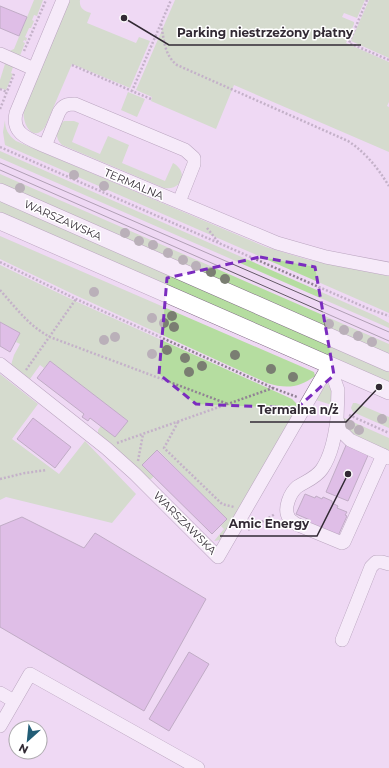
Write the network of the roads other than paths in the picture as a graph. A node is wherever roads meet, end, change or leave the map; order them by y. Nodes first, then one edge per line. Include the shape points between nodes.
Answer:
1 (63, 0) edge
2 (0, 54) edge
3 (34, 69) junction
4 (45, 146) junction
5 (0, 192) edge
6 (179, 202) junction
7 (0, 221) edge
8 (389, 269) edge
9 (389, 363) edge
10 (0, 364) edge
11 (329, 365) junction
12 (389, 391) edge
13 (337, 415) junction
14 (386, 457) edge
15 (389, 564) edge
16 (342, 640) dead end
17 (0, 693) edge
18 (14, 701) junction
19 (0, 726) edge
20 (198, 768) edge

1 - 3 street, TERMALNA
2 - 3 street
3 - 4 street, TERMALNA via 14,124 20,133
4 - 6 street, TERMALNA
4 - 6 street via 62,107 75,104 178,147 194,158
5 - 9 main road, WARSZAWSKA
6 - 8 street, TERMALNA via 277,243 315,254
7 - 11 main road
10 - 11 street, WARSZAWSKA via 112,453 218,557
11 - 12 main road
11 - 13 street via 338,390
13 - 14 street via 341,431 350,440
13 - 14 street via 335,437 327,459 316,476 295,489 291,495 287,505 289,518 296,524 344,542
15 - 16 street via 376,562 372,567
17 - 18 street
18 - 19 street
18 - 20 street via 30,674

